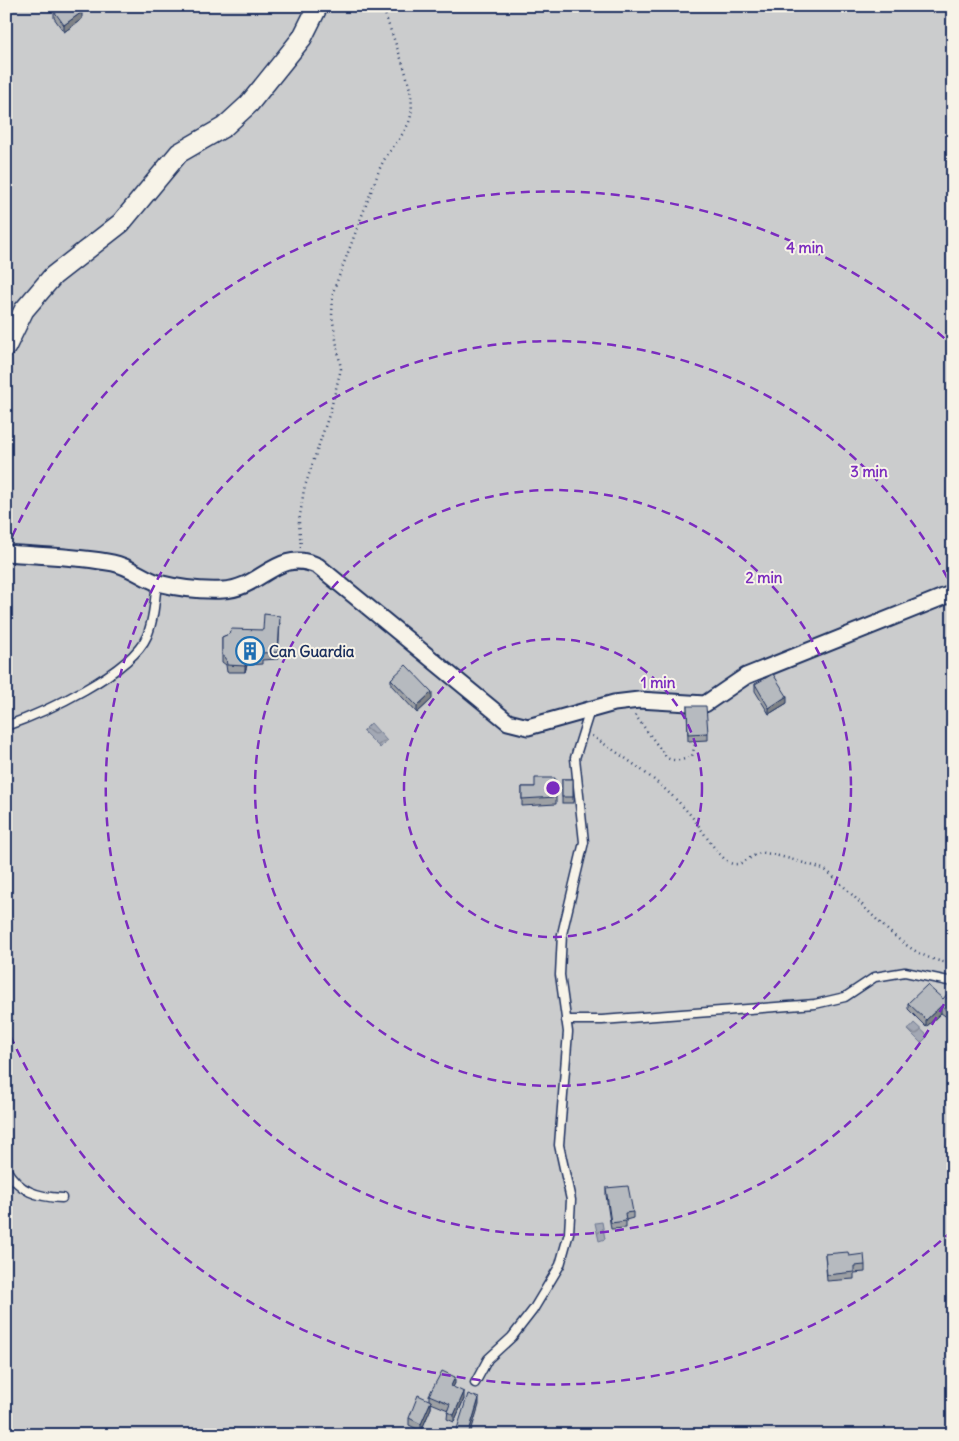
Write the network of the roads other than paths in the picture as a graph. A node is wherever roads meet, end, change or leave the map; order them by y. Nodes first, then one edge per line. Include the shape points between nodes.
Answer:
1 (318, 6) edge
2 (6, 347) edge
3 (6, 553) edge
4 (157, 582) junction
5 (953, 593) edge
6 (590, 710) junction
7 (6, 726) edge
8 (953, 982) edge
9 (566, 1020) junction
10 (6, 1169) edge
11 (62, 1198) dead end
12 (475, 1382) dead end

1 - 2 street via 302,38 249,104 224,127 179,153 121,223 53,276 24,310
3 - 4 street via 114,563
4 - 6 street via 212,590 234,589 280,564 301,560 318,566 508,722 528,727
4 - 7 lane via 147,636 133,653 107,676 59,704
5 - 6 street via 746,676 705,704 639,700
6 - 9 lane via 574,768 584,842 562,934 560,975
8 - 9 lane via 905,972 875,977 845,997 815,1004
9 - 12 lane via 568,1032 559,1145 571,1200 569,1233 560,1266 533,1310 512,1337 488,1359
10 - 11 lane via 12,1180 26,1190 41,1197

